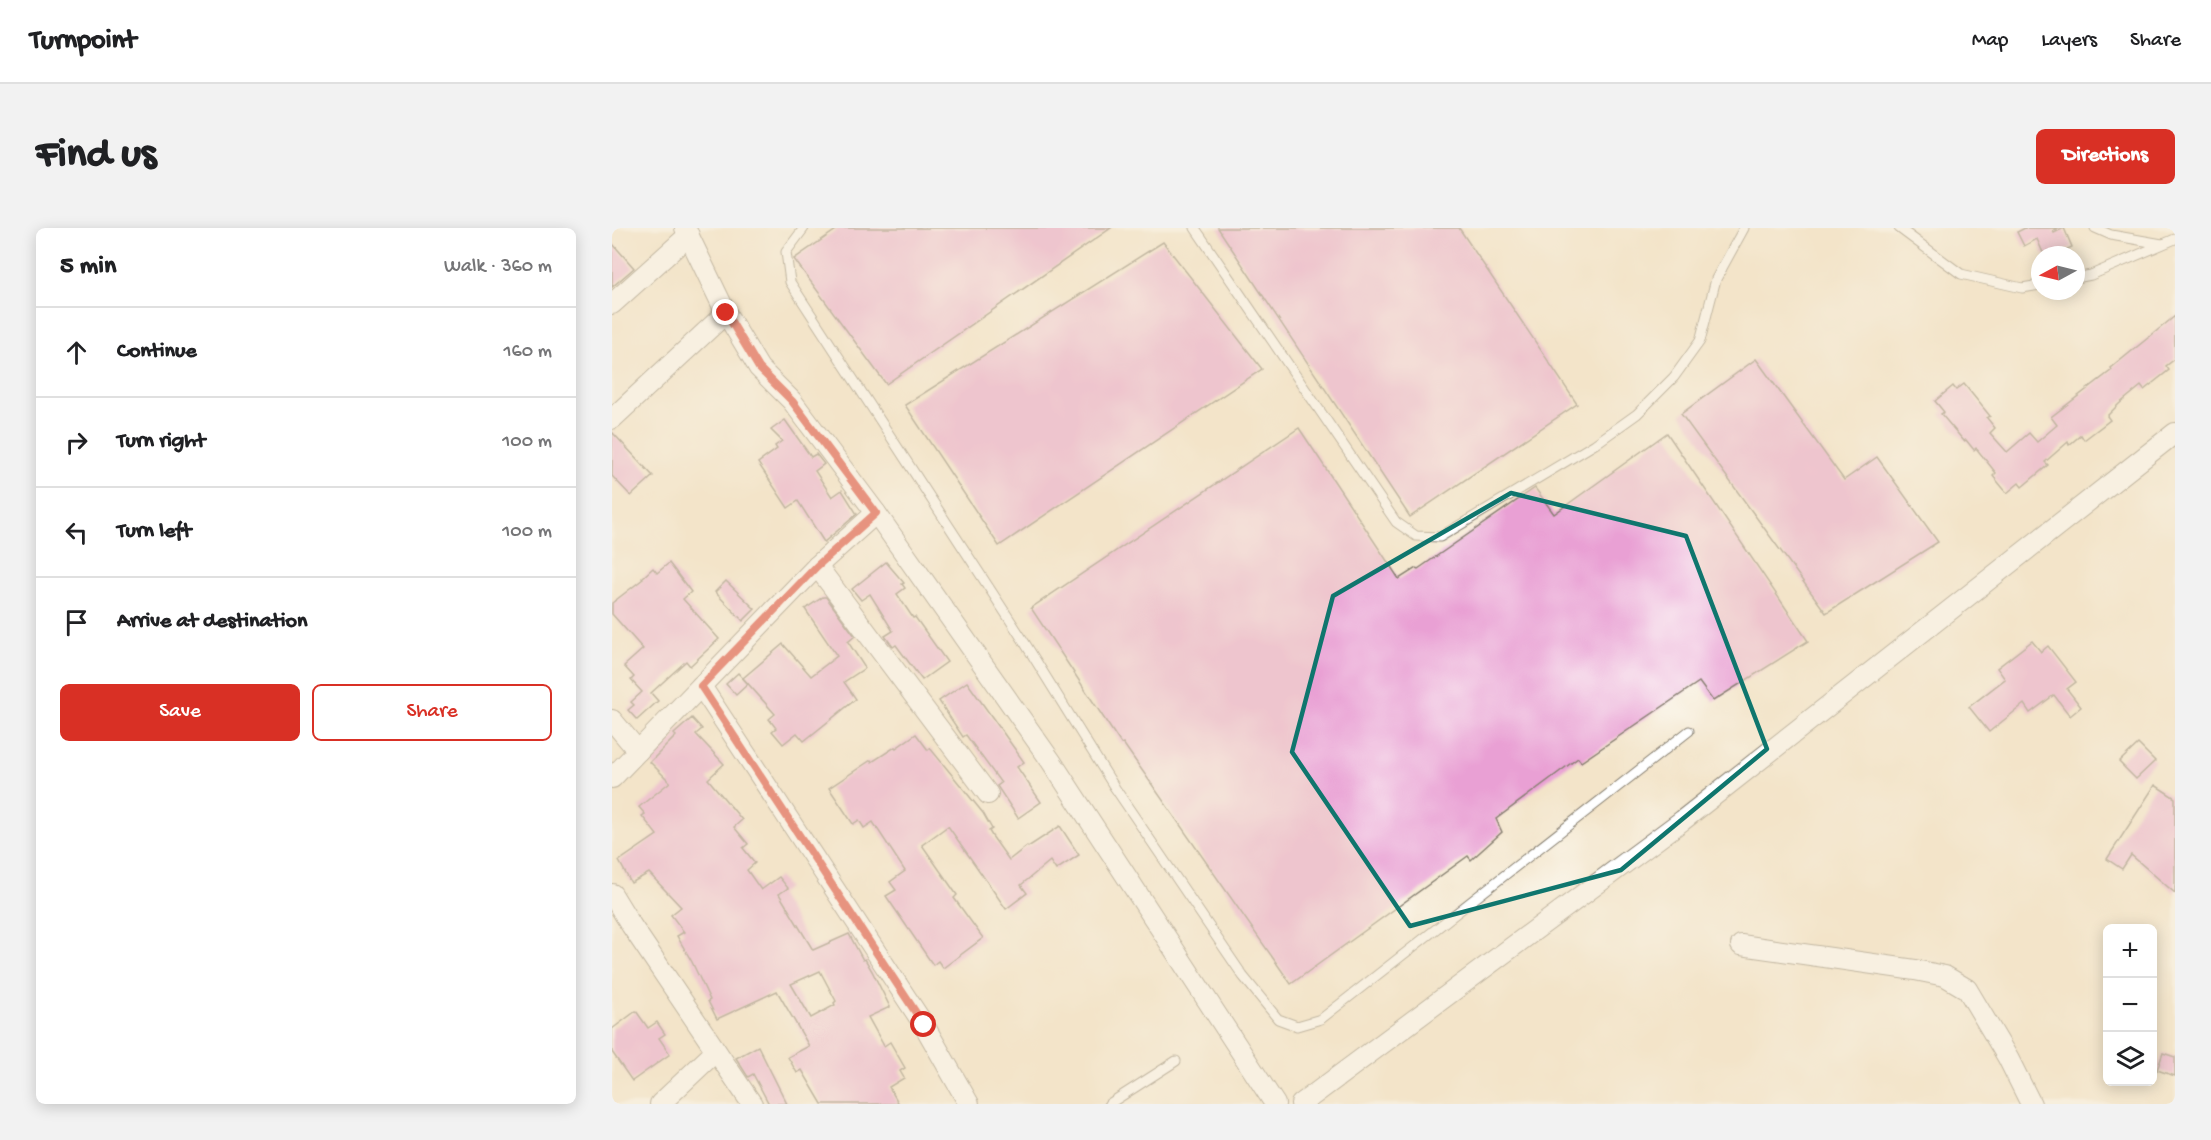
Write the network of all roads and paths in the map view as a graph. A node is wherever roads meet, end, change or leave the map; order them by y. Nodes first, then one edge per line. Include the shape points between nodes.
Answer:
1 (804, 228) edge
2 (1195, 228) edge
3 (1744, 228) edge
4 (1899, 228) edge
5 (2096, 228) edge
6 (687, 231) edge
7 (2175, 239) edge
8 (2162, 244) junction
9 (2085, 276) edge
10 (2031, 286) edge
11 (612, 304) edge
12 (726, 313) junction
13 (612, 419) edge
14 (2175, 433) edge
15 (876, 513) junction
16 (817, 566) junction
17 (701, 686) junction
18 (612, 720) edge
19 (1689, 731) dead end
20 (638, 751) junction
21 (612, 778) edge
22 (988, 794) dead end
23 (612, 894) edge
24 (1741, 945) dead end
25 (716, 1051) junction
26 (1176, 1061) dead end
27 (1114, 1103) edge
28 (660, 1104) edge
29 (752, 1104) edge
30 (969, 1104) edge
31 (1275, 1104) edge
32 (1301, 1104) edge
33 (2031, 1104) edge

1 - 19 lane via 786,252 790,282 1115,788 1243,976 1278,1018 1297,1026 1321,1019
2 - 3 lane via 1396,522 1416,536 1440,537 1595,444 1637,414 1674,377 1700,341 1716,279
4 - 10 lane via 1961,274 2022,288
5 - 8 lane via 2111,235
6 - 11 street
6 - 12 street
7 - 8 lane
8 - 9 lane
12 - 13 street
12 - 15 street via 759,368 792,401
14 - 32 street via 1683,820
15 - 16 street
15 - 31 street via 1051,761
16 - 17 street
16 - 22 street
17 - 20 street
17 - 30 street via 924,1025
18 - 20 street
20 - 21 street
23 - 25 street
24 - 33 street via 1945,976 1967,989
25 - 28 street
25 - 29 street
26 - 27 lane

